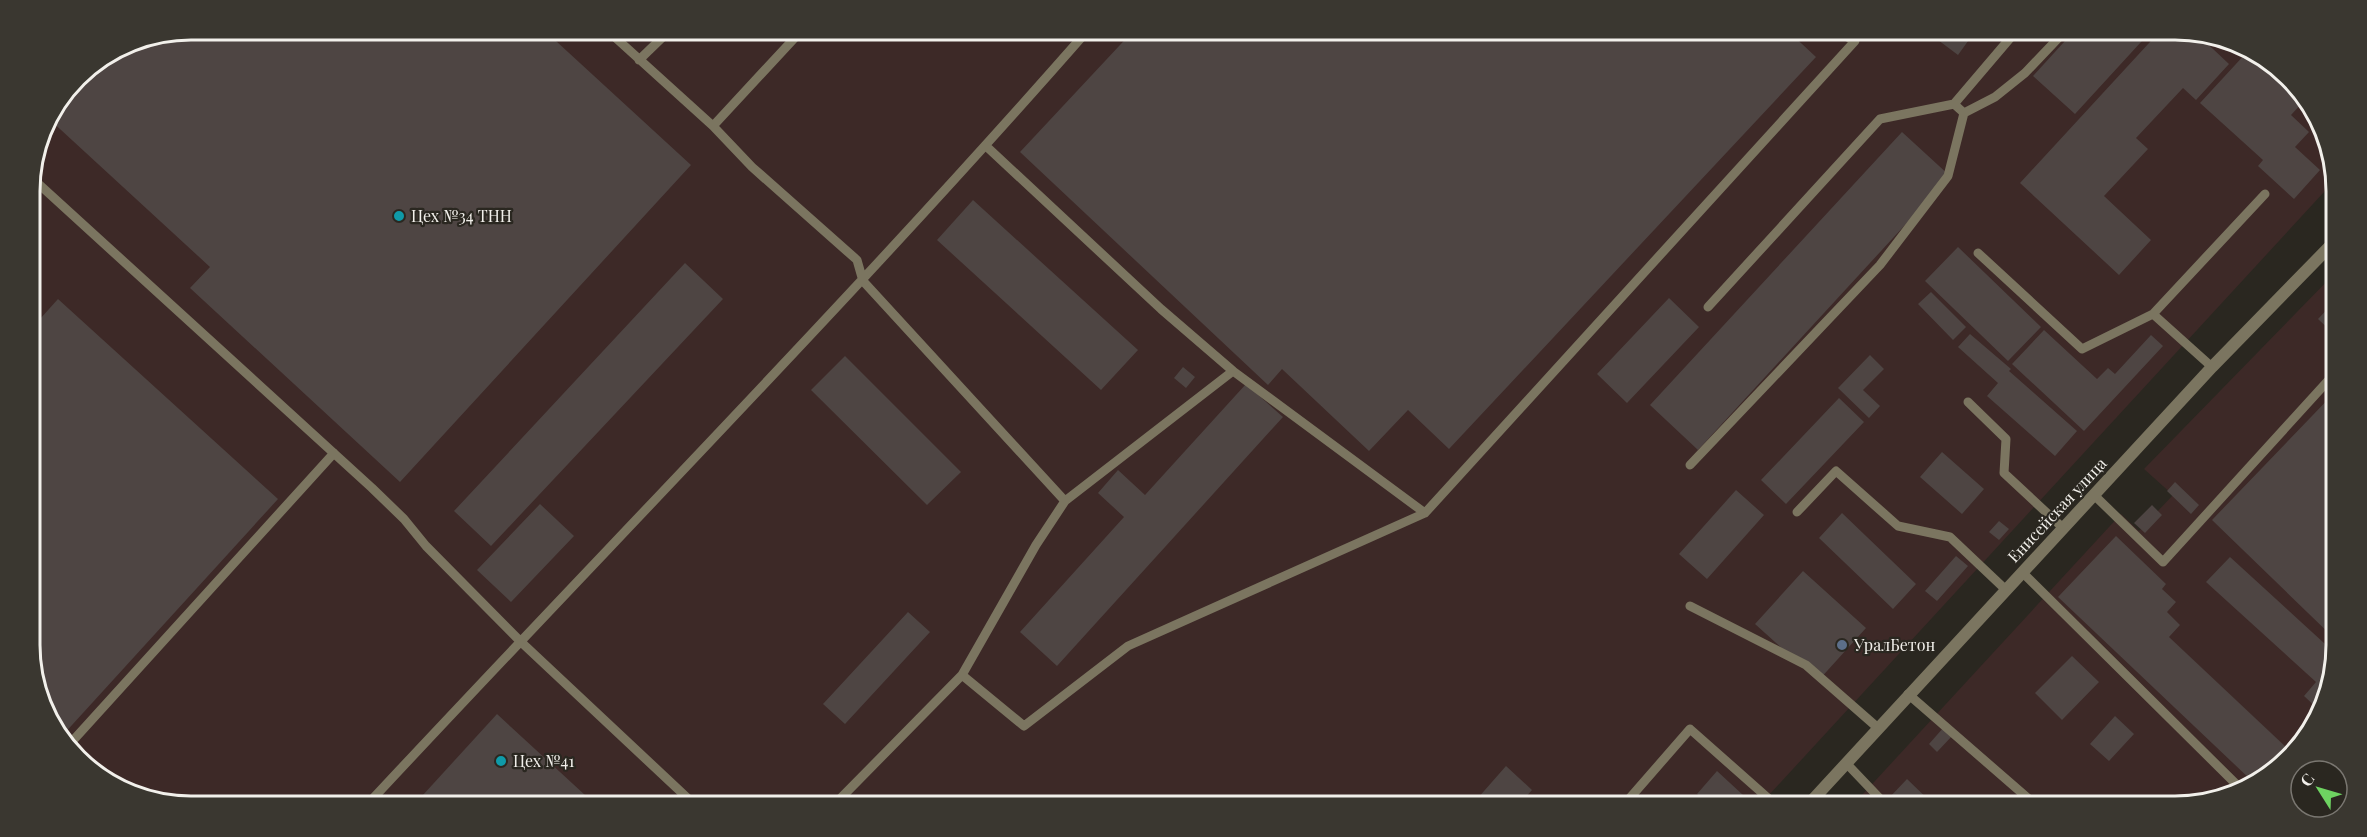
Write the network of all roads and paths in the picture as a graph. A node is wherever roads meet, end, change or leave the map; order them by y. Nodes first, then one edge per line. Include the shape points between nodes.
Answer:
1 (618, 41) edge
2 (659, 41) edge
3 (792, 41) edge
4 (1078, 41) edge
5 (1855, 41) edge
6 (2008, 41) edge
7 (2055, 41) edge
8 (639, 60) junction
9 (1954, 104) junction
10 (1964, 113) junction
11 (713, 126) junction
12 (986, 146) junction
13 (41, 186) edge
14 (2265, 194) dead end
15 (2326, 250) edge
16 (1978, 253) dead end
17 (863, 281) junction
18 (1708, 307) dead end
19 (2153, 314) junction
20 (2212, 367) junction
21 (1233, 371) junction
22 (2326, 383) edge
23 (1968, 402) dead end
24 (334, 453) junction
25 (1690, 465) dead end
26 (2094, 495) junction
27 (1065, 501) junction
28 (1797, 512) dead end
29 (1425, 513) junction
30 (2063, 528) junction
31 (2022, 572) junction
32 (2006, 590) junction
33 (1690, 606) dead end
34 (520, 641) junction
35 (962, 675) junction
36 (1908, 694) junction
37 (1878, 728) junction
38 (74, 740) edge
39 (1846, 763) junction
40 (2235, 784) edge
41 (375, 796) edge
42 (685, 796) edge
43 (843, 796) edge
44 (1632, 796) edge
45 (1766, 796) edge
46 (1816, 796) edge
47 (1878, 796) edge
48 (2025, 796) edge

1 - 8 lane
2 - 8 lane
3 - 11 lane
4 - 12 lane
5 - 29 lane
6 - 9 lane
7 - 10 lane via 2018,79
8 - 11 lane
9 - 10 lane
9 - 18 lane via 1880,119
10 - 25 lane via 1948,176 1880,266
11 - 17 lane via 752,167 856,260
12 - 17 lane
12 - 21 lane
13 - 24 lane
14 - 19 lane
15 - 20 street, Енисейская улица
16 - 19 lane via 2082,349
17 - 27 lane
17 - 34 lane
19 - 20 lane
20 - 26 street, Енисейская улица
21 - 27 lane
21 - 29 lane
22 - 26 lane via 2163,562
23 - 30 lane via 2006,440 2004,473
24 - 34 lane via 404,519
24 - 38 lane
26 - 30 street, Енисейская улица
27 - 35 lane
28 - 32 lane via 1836,471 1898,526 1950,537
29 - 35 lane via 1128,646 1024,726
30 - 31 street, Енисейская улица
31 - 32 street, Енисейская улица
31 - 40 lane
32 - 36 street, Енисейская улица
33 - 37 lane via 1806,665
34 - 41 lane
34 - 42 lane
35 - 43 lane
36 - 37 street, Енисейская улица
36 - 48 lane
37 - 39 street, Енисейская улица
39 - 46 street, Енисейская улица
39 - 47 lane
44 - 45 lane via 1690,729

